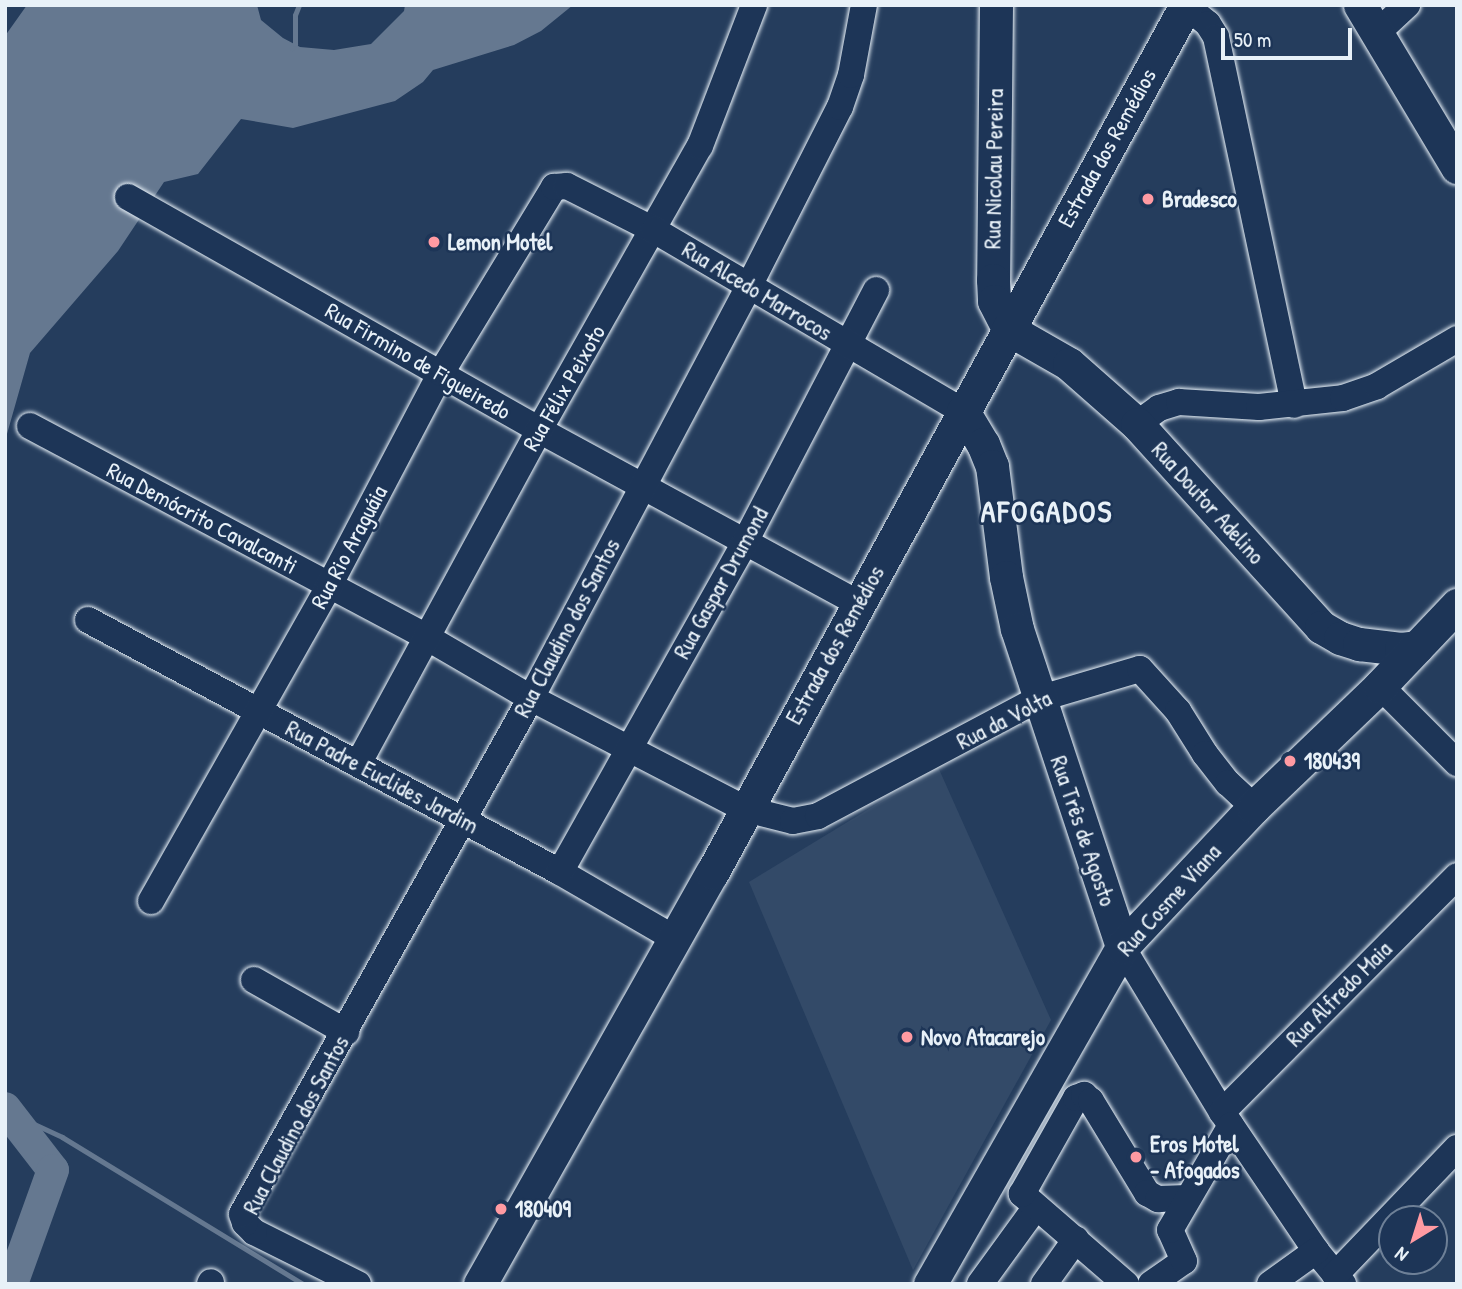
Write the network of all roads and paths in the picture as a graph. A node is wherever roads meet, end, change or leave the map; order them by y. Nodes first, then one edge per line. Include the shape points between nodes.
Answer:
1 (754, 5) edge
2 (864, 5) edge
3 (996, 5) edge
4 (1360, 5) edge
5 (1407, 5) edge
6 (1186, 6) edge
7 (1378, 32) junction
8 (1457, 167) edge
9 (548, 193) joint
10 (128, 197) dead end
11 (654, 230) junction
12 (749, 286) junction
13 (876, 290) dead end
14 (1007, 329) junction
15 (1457, 339) edge
16 (849, 346) junction
17 (441, 373) junction
18 (1294, 405) junction
19 (963, 411) junction
20 (1137, 424) junction
21 (30, 426) dead end
22 (539, 430) junction
23 (642, 485) junction
24 (745, 542) junction
25 (329, 586) junction
26 (858, 603) junction
27 (1457, 605) edge
28 (88, 620) dead end
29 (428, 638) junction
30 (1417, 647) junction
31 (1380, 686) junction
32 (531, 698) junction
33 (1038, 699) junction
34 (259, 710) junction
35 (629, 749) junction
36 (1457, 763) edge
37 (358, 764) junction
38 (1254, 807) junction
39 (745, 809) junction
40 (462, 820) junction
41 (560, 872) junction
42 (1457, 876) edge
43 (151, 901) dead end
44 (674, 938) junction
45 (1122, 947) junction
46 (254, 980) dead end
47 (346, 1032) junction
48 (1227, 1118) junction
49 (1457, 1148) edge
50 (1187, 1198) junction
51 (1035, 1207) junction
52 (1076, 1239) junction
53 (1316, 1251) junction
54 (1339, 1279) edge
55 (1117, 1281) edge
56 (358, 1284) edge
57 (480, 1284) edge
58 (930, 1284) edge
59 (980, 1284) edge
60 (1044, 1284) edge
61 (1151, 1284) edge
62 (1270, 1284) edge

1 - 11 street, Rua Félix Peixoto via 700,146
2 - 12 street, Rua Claudino dos Santos via 840,107
3 - 14 main road, Rua Nicolau Pereira via 993,280 994,301
4 - 7 main road
5 - 7 street
6 - 14 main road, Estrada dos Remédios
6 - 18 street via 1216,37
7 - 8 main road
9 - 11 street, Rua Alcedo Marrocos via 554,187 567,186
9 - 17 street, Rua Rio Araguáia
10 - 17 street, Rua Firmino de Figueiredo
11 - 12 street, Rua Alcedo Marrocos
11 - 22 street, Rua Félix Peixoto
12 - 16 street, Rua Alcedo Marrocos
12 - 23 street, Rua Claudino dos Santos
13 - 16 street, Rua Gaspar Drumond
14 - 19 main road, Estrada dos Remédios
14 - 20 main road, Rua Doutor Adelino via 1069,364
15 - 18 street via 1377,386 1343,398
16 - 19 street, Rua Alcedo Marrocos
16 - 24 street, Rua Gaspar Drumond
17 - 22 street, Rua Firmino de Figueiredo
17 - 25 street, Rua Rio Araguáia
18 - 20 street via 1179,402 1159,408
19 - 26 main road, Estrada dos Remédios
19 - 33 main road, Rua Três de Agosto via 992,466 1006,578
20 - 30 main road, Rua Doutor Adelino via 1321,627 1359,644
21 - 25 street, Rua Demócrito Cavalcanti
22 - 23 street, Rua Firmino de Figueiredo
22 - 29 street, Rua Félix Peixoto
23 - 24 street, Rua Firmino de Figueiredo
23 - 32 street, Rua Claudino dos Santos
24 - 26 street, Rua Firmino de Figueiredo
24 - 35 street, Rua Gaspar Drumond
25 - 29 street, Rua Demócrito Cavalcanti
25 - 34 street, Rua Rio Araguáia
26 - 39 main road, Estrada dos Remédios
27 - 30 main road, Rua Cosme Viana
28 - 34 street, Rua Padre Euclides Jardim
29 - 32 street, Rua Demócrito Cavalcanti
29 - 37 street, Rua Félix Peixoto
30 - 31 main road, Rua Cosme Viana
31 - 36 street
31 - 38 main road, Rua Cosme Viana
32 - 35 street, Rua Demócrito Cavalcanti
32 - 40 street, Rua Claudino dos Santos
33 - 38 street, Rua da Volta via 1140,669 1178,711 1220,774
33 - 39 street, Rua da Volta via 818,816 793,821
33 - 45 main road, Rua Três de Agosto
34 - 37 street, Rua Padre Euclides Jardim
34 - 43 street, Rua Rio Araguáia
35 - 39 street, Rua Demócrito Cavalcanti
35 - 41 street, Rua Gaspar Drumond
37 - 40 street, Rua Padre Euclides Jardim
38 - 45 main road, Rua Cosme Viana
39 - 44 main road, Estrada dos Remédios
40 - 41 street, Rua Padre Euclides Jardim
40 - 47 street, Rua Claudino dos Santos
41 - 44 street, Rua Padre Euclides Jardim
42 - 48 street, Rua Alfredo Maia
44 - 57 main road, Estrada dos Remédios
45 - 48 street, Rua Três de Agosto
45 - 58 main road, Rua Cosme Viana
46 - 47 street
47 - 56 street, Rua Claudino dos Santos via 242,1214 254,1232
48 - 50 street, Rua Alfredo Maia
48 - 53 street, Rua Três de Agosto
49 - 54 street
50 - 51 street via 1158,1199 1147,1193 1091,1101 1080,1095 1022,1194
50 - 61 street, Rua Alfredo Maia via 1170,1230 1184,1261
51 - 52 street
51 - 59 street
52 - 55 street
52 - 60 street
53 - 54 street, Rua Três de Agosto
53 - 62 street

